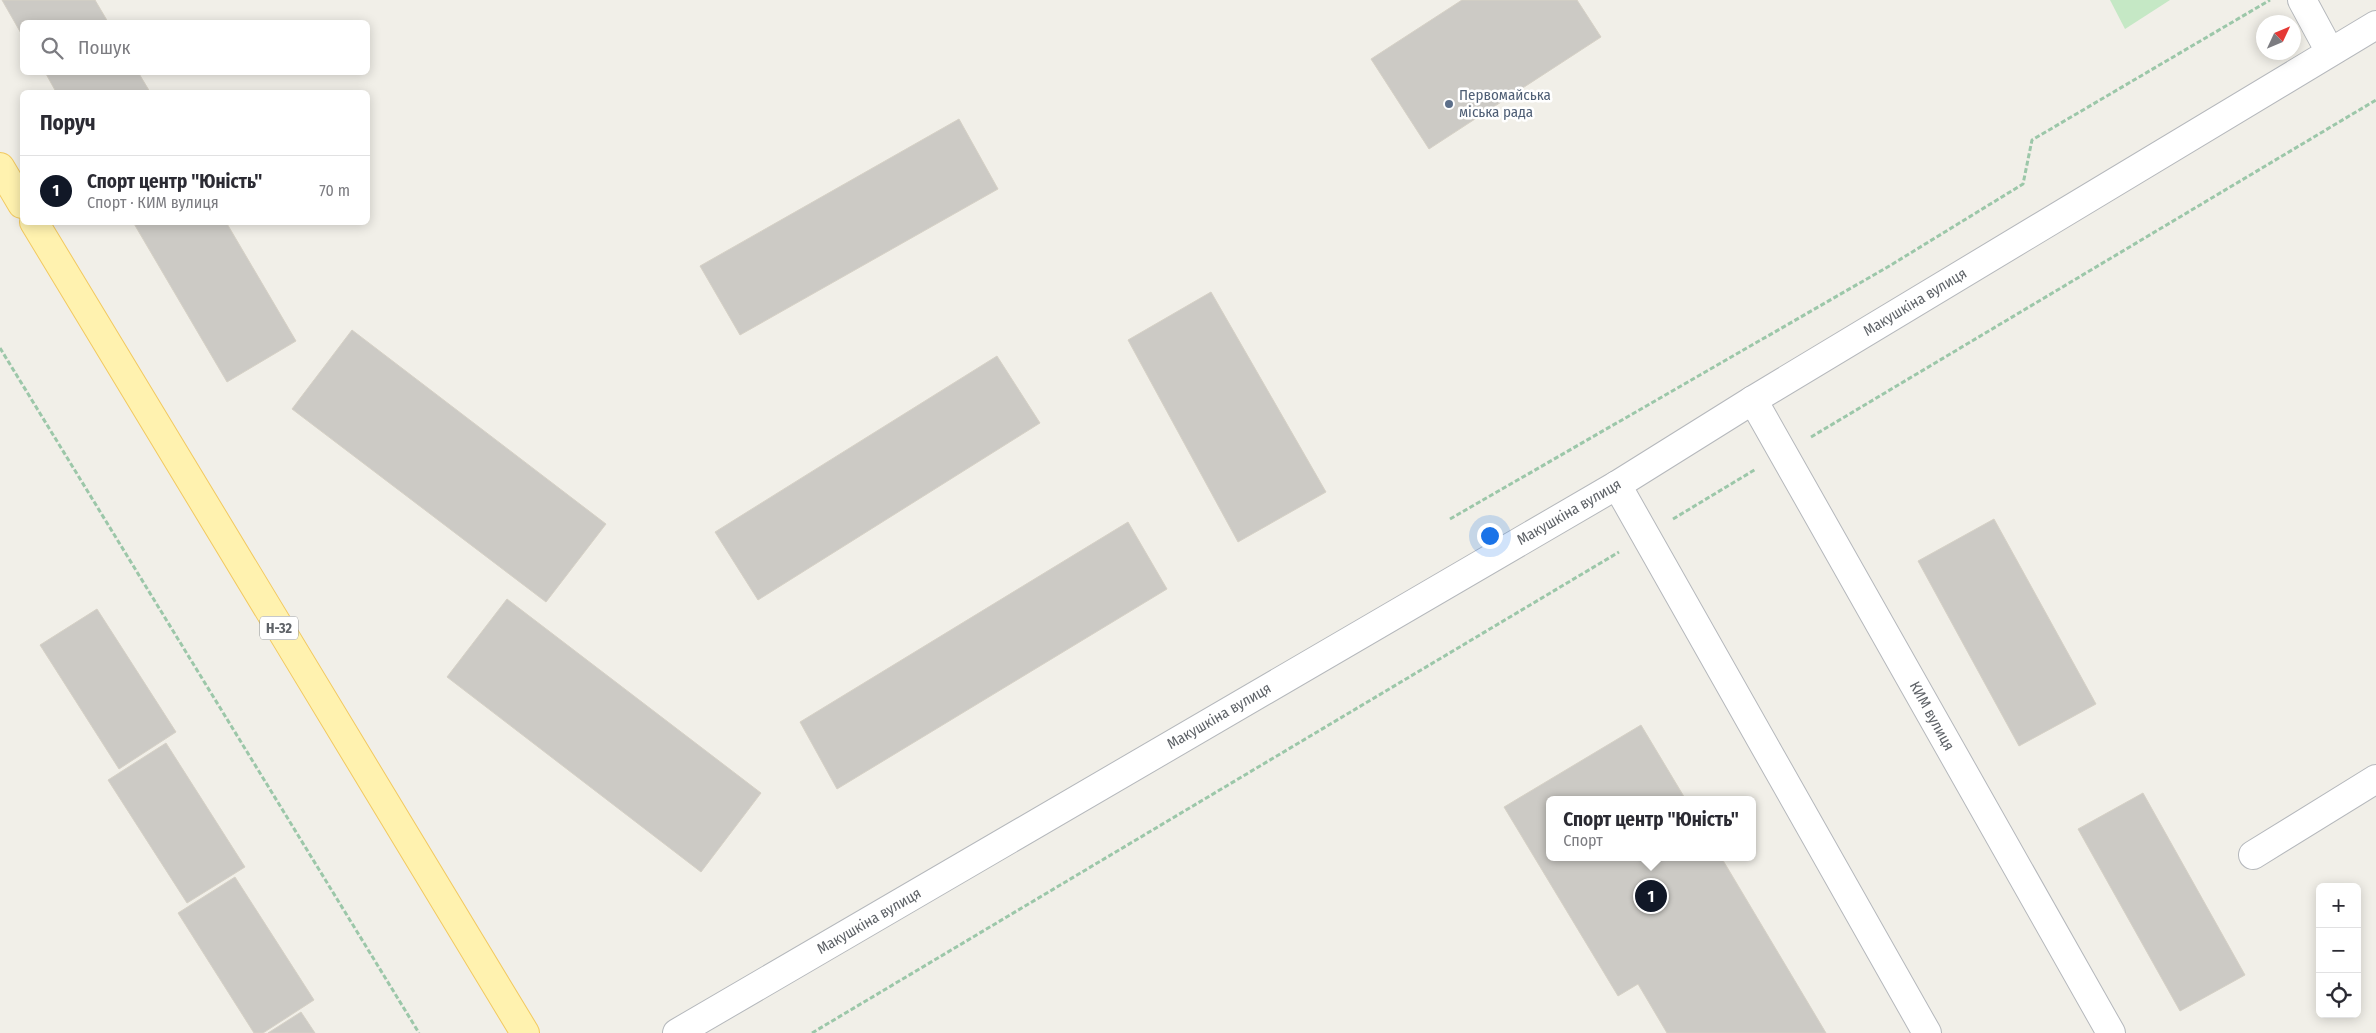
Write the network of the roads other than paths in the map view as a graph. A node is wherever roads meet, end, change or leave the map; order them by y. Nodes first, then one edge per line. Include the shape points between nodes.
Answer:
1 (2302, 0) edge
2 (2376, 25) edge
3 (2330, 52) junction
4 (0, 167) edge
5 (20, 201) edge
6 (36, 225) edge
7 (1753, 400) junction
8 (1617, 485) junction
9 (2376, 780) edge
10 (2253, 855) dead end
11 (525, 1033) edge
12 (677, 1033) edge
13 (1927, 1033) edge
14 (2111, 1033) edge

1 - 3 street
2 - 3 street, Макушкіна вулиця
3 - 7 street, Макушкіна вулиця
4 - 5 main road
6 - 11 main road, Н-32
7 - 8 street, Макушкіна вулиця
7 - 14 street, КИМ вулиця
8 - 12 street, Макушкіна вулиця
8 - 13 street
9 - 10 street

